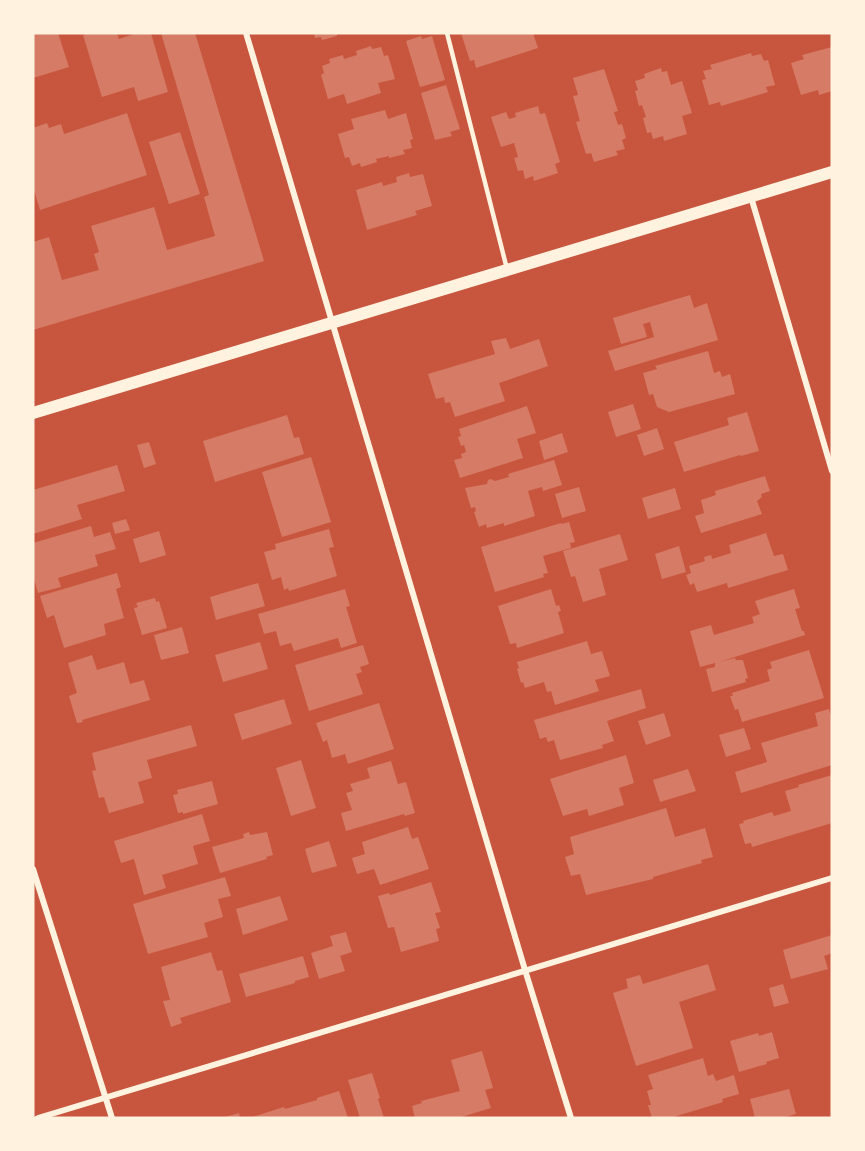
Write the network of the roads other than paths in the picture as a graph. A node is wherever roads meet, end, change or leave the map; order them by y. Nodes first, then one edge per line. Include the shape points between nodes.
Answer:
1 (246, 33) edge
2 (447, 33) edge
3 (832, 172) edge
4 (751, 196) junction
5 (507, 270) junction
6 (333, 323) junction
7 (33, 413) edge
8 (832, 471) edge
9 (33, 869) edge
10 (832, 878) edge
11 (525, 970) junction
12 (106, 1098) junction
13 (38, 1118) edge
14 (112, 1118) edge
15 (571, 1118) edge

1 - 6 street
2 - 5 lane
3 - 4 main road
4 - 5 main road
4 - 8 street
5 - 6 main road
6 - 7 main road
6 - 11 street
9 - 12 street
10 - 11 street
11 - 12 street
11 - 15 street
12 - 13 street
12 - 14 street

